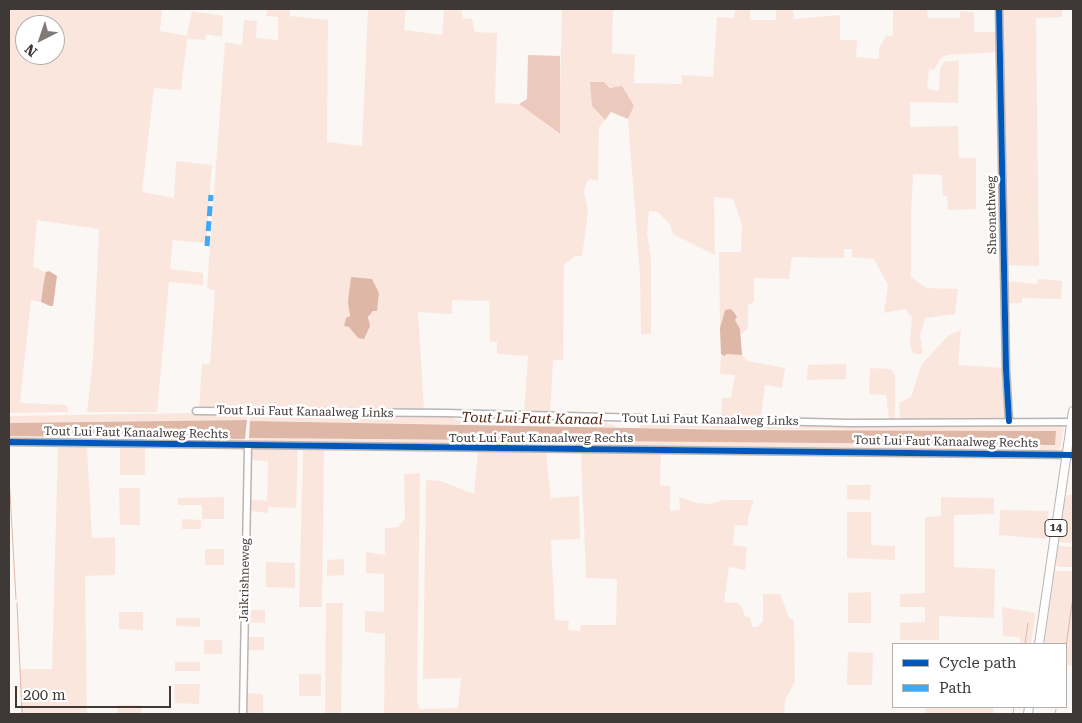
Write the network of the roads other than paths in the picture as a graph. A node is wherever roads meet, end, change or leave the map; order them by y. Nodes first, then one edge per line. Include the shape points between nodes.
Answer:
1 (1000, 9) edge
2 (196, 411) dead end
3 (1073, 411) edge
4 (1009, 421) junction
5 (1072, 422) edge
6 (9, 442) edge
7 (248, 446) junction
8 (1070, 455) edge
9 (1038, 643) edge
10 (243, 714) edge

1 - 4 street, Sheonathweg
2 - 4 street, Tout Lui Faut Kanaalweg Links via 445,413 848,423
3 - 5 main road, 14
4 - 5 street, Tout Lui Faut Kanaalweg Links
5 - 8 main road, 14
6 - 7 street, Tout Lui Faut Kanaalweg Rechts
7 - 8 street, Tout Lui Faut Kanaalweg Rechts
7 - 10 street, Jaikrishneweg
8 - 9 main road, 14

